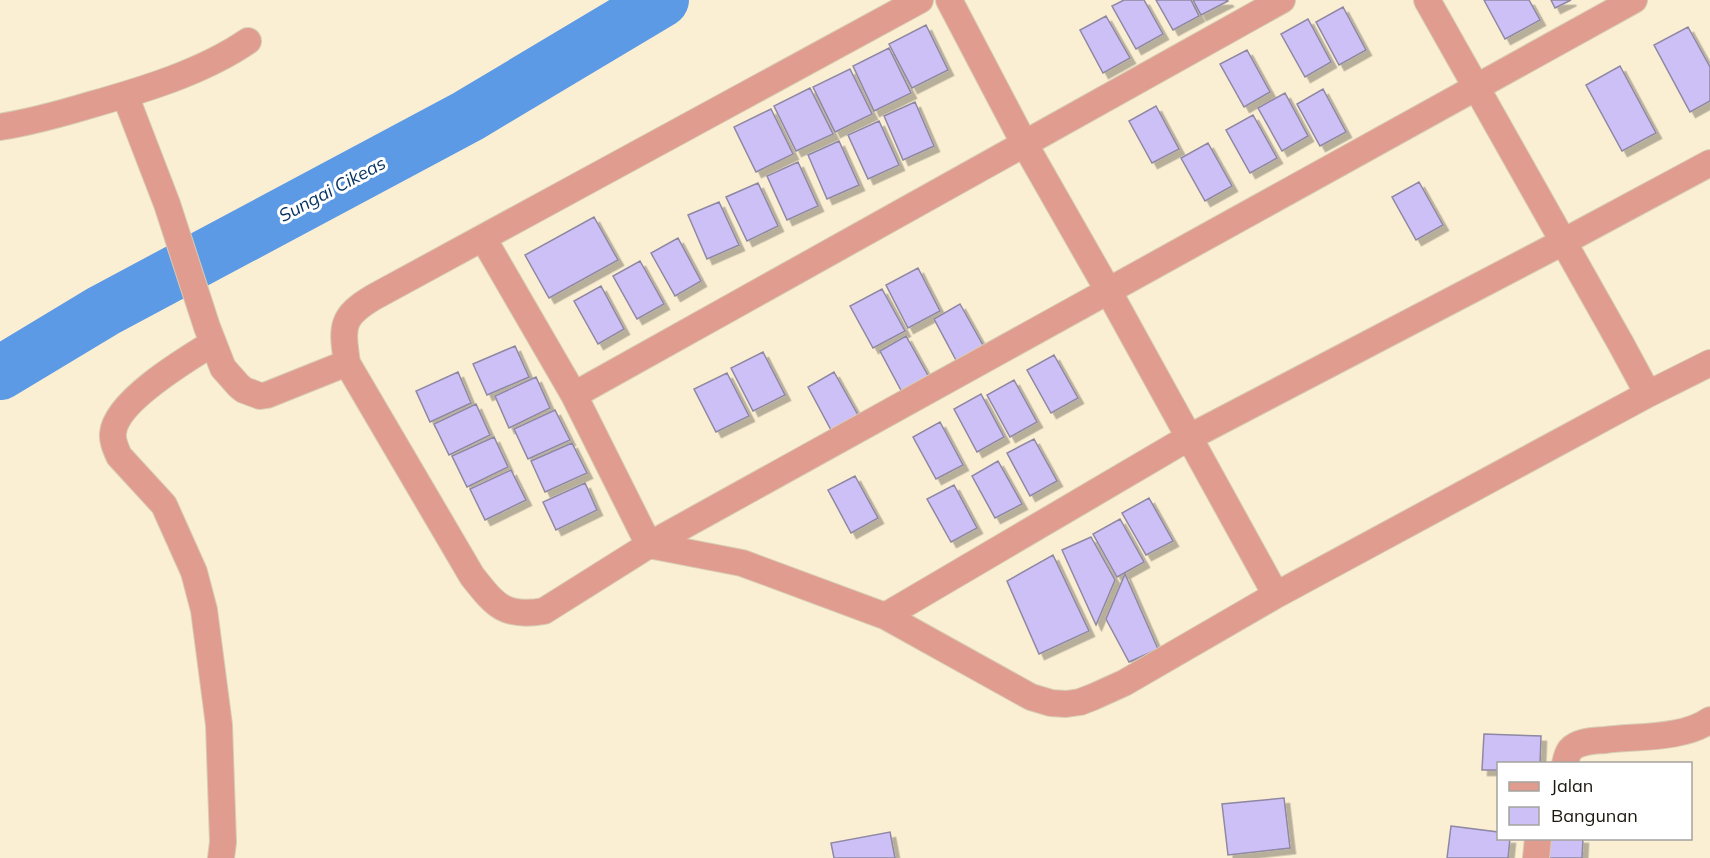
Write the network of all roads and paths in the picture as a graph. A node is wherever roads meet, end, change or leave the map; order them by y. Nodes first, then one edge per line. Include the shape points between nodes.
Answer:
1 (920, 0) edge
2 (949, 0) edge
3 (1282, 0) edge
4 (1427, 0) edge
5 (1634, 0) edge
6 (248, 41) dead end
7 (1476, 87) junction
8 (125, 95) junction
9 (0, 127) edge
10 (1024, 143) junction
11 (1710, 163) edge
12 (483, 238) junction
13 (1563, 242) junction
14 (1109, 292) junction
15 (210, 335) junction
16 (347, 363) junction
17 (1710, 363) edge
18 (1648, 394) junction
19 (574, 395) junction
20 (1188, 438) junction
21 (649, 545) junction
22 (1276, 595) junction
23 (885, 615) junction
24 (1710, 720) edge
25 (1566, 762) edge
26 (1538, 840) edge
27 (221, 858) edge
28 (1536, 858) edge

1 - 12 street
2 - 10 street
3 - 10 street
4 - 7 street
5 - 7 street
6 - 8 street via 204,66
7 - 13 street
7 - 14 street
8 - 9 street
8 - 15 street via 167,204
10 - 14 street
10 - 19 street
11 - 13 street
12 - 16 street via 358,307 344,329
12 - 19 street
13 - 18 street
13 - 20 street
14 - 20 street
14 - 21 street
15 - 16 street via 223,368 238,386 260,396
15 - 27 street via 134,399 117,420 112,435 119,456 164,505 202,600 219,725
16 - 21 street via 471,576 488,597 510,612 544,611
17 - 18 street
18 - 22 street
19 - 21 street
20 - 22 street
20 - 23 street
21 - 23 street via 742,563
22 - 23 street via 1124,683 1066,704 1031,697
24 - 25 street via 1691,730 1585,742 1570,750
26 - 28 street

